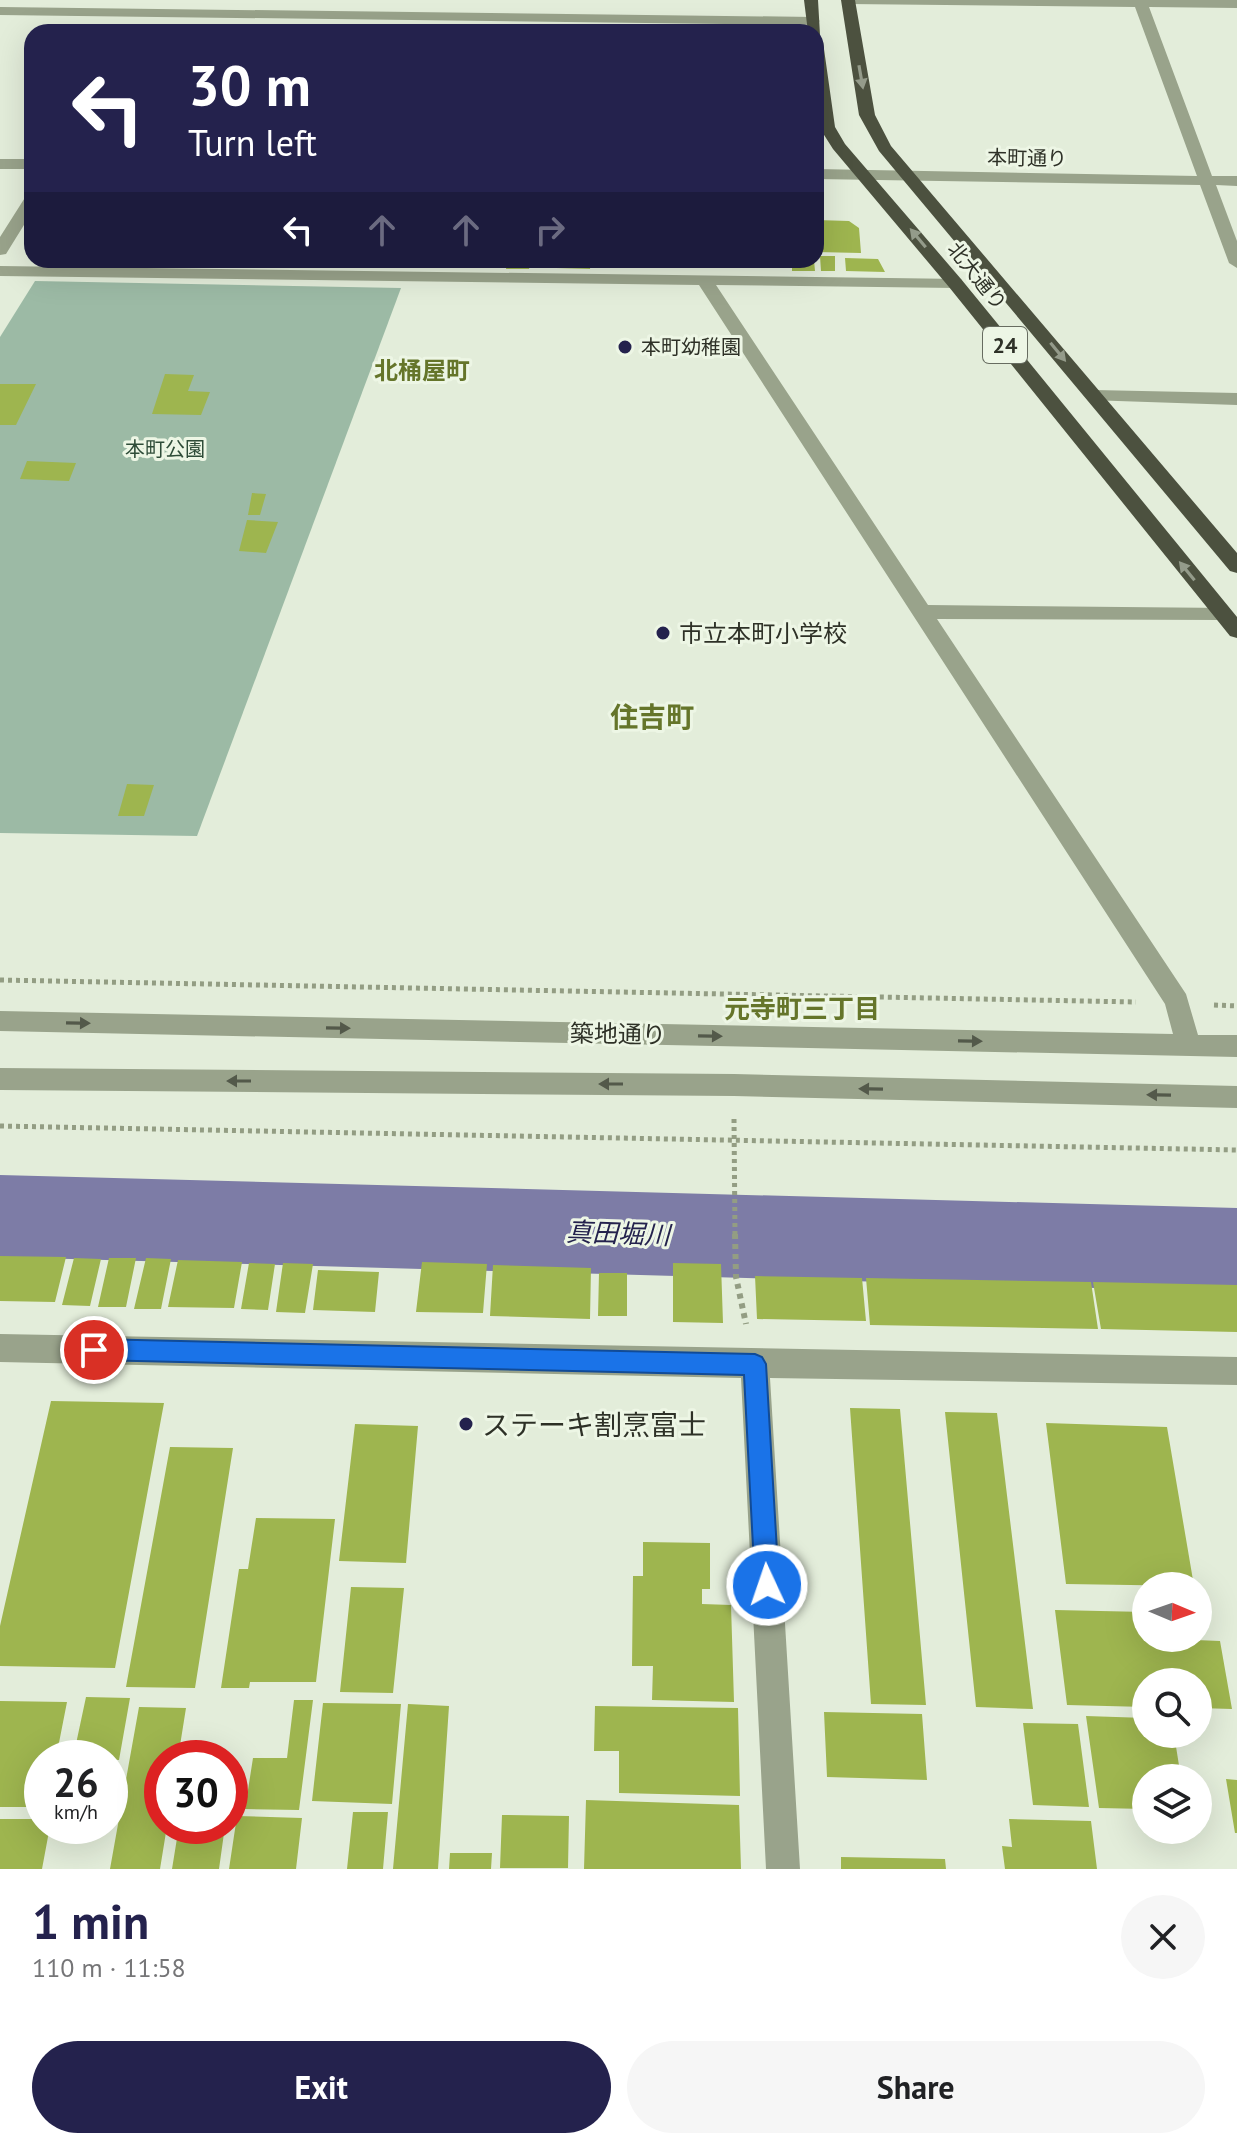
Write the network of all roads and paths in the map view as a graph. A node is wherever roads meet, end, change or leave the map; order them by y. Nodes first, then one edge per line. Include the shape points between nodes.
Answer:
1 (554, 0) edge
2 (811, 0) edge
3 (848, 0) edge
4 (1140, 1) edge
5 (1237, 4) edge
6 (127, 6) edge
7 (337, 7) edge
8 (0, 11) edge
9 (552, 17) junction
10 (118, 24) edge
11 (756, 24) edge
12 (814, 24) edge
13 (824, 113) edge
14 (0, 164) edge
15 (24, 164) edge
16 (824, 174) edge
17 (865, 175) junction
18 (910, 177) junction
19 (1206, 181) junction
20 (1237, 181) edge
21 (24, 212) edge
22 (0, 250) edge
23 (1237, 263) edge
24 (200, 268) edge
25 (301, 268) edge
26 (0, 271) edge
27 (704, 280) junction
28 (955, 283) junction
29 (1094, 396) junction
30 (1237, 399) edge
31 (1237, 566) edge
32 (922, 612) junction
33 (1221, 613) junction
34 (1237, 631) edge
35 (0, 980) edge
36 (1178, 1003) junction
37 (1237, 1006) edge
38 (0, 1021) edge
39 (1188, 1045) junction
40 (1237, 1046) edge
41 (0, 1079) edge
42 (734, 1085) junction
43 (1237, 1097) edge
44 (0, 1126) edge
45 (734, 1140) junction
46 (1237, 1150) edge
47 (0, 1348) edge
48 (755, 1364) junction
49 (1237, 1371) edge
50 (783, 1869) edge

1 - 9 street
2 - 12 highway
3 - 4 street
3 -> 18 highway, 北大通り / 24 via 867,115 884,148
4 - 5 street
4 - 19 street
6 - 7 street
6 - 8 street
6 - 10 street
7 - 9 street
9 - 11 street
13 - 17 highway, 北大通り / 24 via 832,136
14 - 15 street
16 - 17 street, 本町通り
17 - 18 street, 本町通り
28 -> 17 highway, 北大通り / 24
18 - 19 street, 本町通り
18 -> 29 highway, 北大通り / 24
19 - 20 street, 本町通り
19 - 23 street
21 - 22 street
24 - 26 street
25 - 27 street
27 - 28 street
27 - 32 street
33 -> 28 highway, 北大通り / 24
29 - 30 street
29 - 31 highway, 北大通り / 24
32 - 33 street
32 - 36 street
33 - 34 highway, 北大通り / 24
35 - 36 path
36 - 37 path
36 - 39 street
38 -> 39 street, 築地通り
39 - 40 street, 築地通り
42 -> 41 street, 築地通り
43 -> 42 street, 築地通り
42 - 45 path
44 - 45 path
45 - 46 path
45 - 48 path via 736,1277
47 - 48 street
48 - 49 street
48 - 50 street

